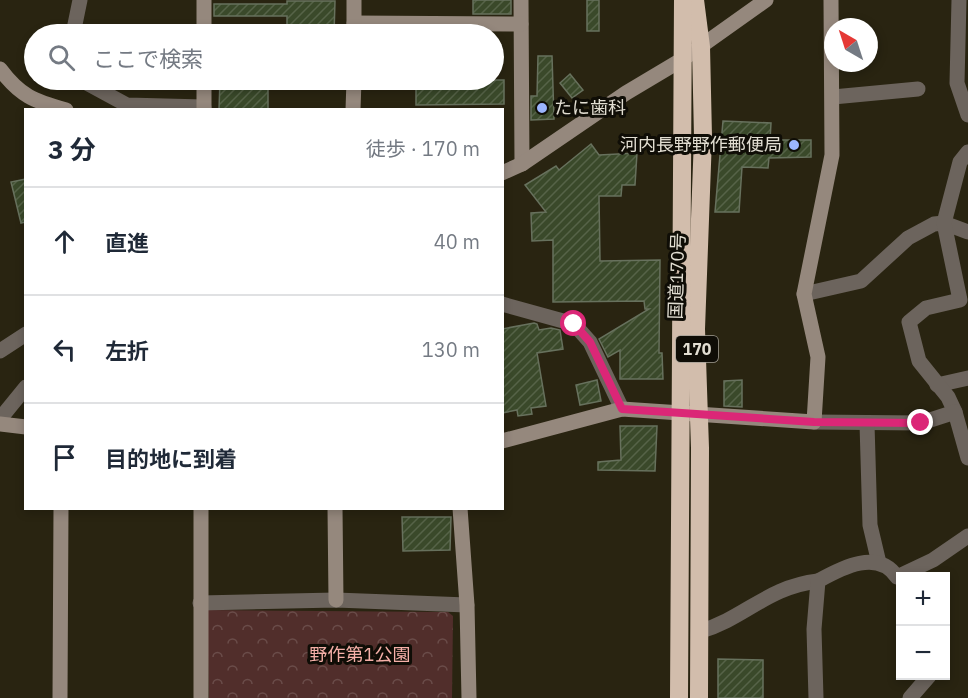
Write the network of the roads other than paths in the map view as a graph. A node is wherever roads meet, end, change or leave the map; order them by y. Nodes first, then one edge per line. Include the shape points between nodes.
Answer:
1 (80, 0) edge
2 (204, 0) edge
3 (354, 0) edge
4 (521, 0) edge
5 (683, 0) edge
6 (695, 0) edge
7 (766, 0) edge
8 (831, 0) edge
9 (959, 0) edge
10 (75, 24) edge
11 (204, 24) edge
12 (354, 24) edge
13 (521, 24) junction
14 (504, 25) edge
15 (701, 47) junction
16 (964, 47) edge
17 (683, 59) junction
18 (0, 69) edge
19 (918, 89) dead end
20 (99, 90) edge
21 (204, 90) edge
22 (354, 90) edge
23 (833, 97) junction
24 (59, 108) edge
25 (204, 108) edge
26 (354, 108) edge
27 (968, 115) edge
28 (968, 152) edge
29 (522, 164) junction
30 (504, 172) edge
31 (944, 224) junction
32 (968, 232) edge
33 (804, 294) junction
34 (504, 304) edge
35 (24, 335) edge
36 (0, 351) edge
37 (968, 378) edge
38 (937, 386) junction
39 (24, 389) edge
40 (622, 409) junction
41 (955, 412) junction
42 (690, 414) junction
43 (0, 419) edge
44 (814, 422) junction
45 (0, 424) edge
46 (867, 424) junction
47 (24, 427) edge
48 (504, 440) edge
49 (968, 458) edge
50 (61, 510) edge
51 (201, 510) edge
52 (335, 510) edge
53 (460, 510) edge
54 (968, 536) edge
55 (879, 563) junction
56 (914, 572) edge
57 (896, 577) edge
58 (818, 581) junction
59 (336, 600) junction
60 (200, 603) junction
61 (467, 605) junction
62 (700, 631) junction
63 (925, 680) edge
64 (60, 698) edge
65 (201, 698) edge
66 (469, 698) edge
67 (679, 698) edge
68 (699, 698) edge
69 (816, 698) edge
70 (910, 698) edge

1 - 10 street
2 - 11 street
3 - 12 street
4 - 13 street
5 - 17 highway, 国道170号 / 170
6 - 15 highway, 国道170号 / 170
7 - 15 street
8 - 23 street
9 - 16 street
13 - 14 street
13 - 29 street
15 - 17 street
15 - 42 highway, 国道170号 / 170 via 703,137
16 - 27 street via 957,83
17 - 29 street
17 - 42 highway, 国道170号 / 170 via 679,320
18 - 24 street via 13,86 33,101
19 - 23 street
20 - 25 street via 127,105
21 - 25 street
22 - 26 street
23 - 33 street via 832,154
28 - 31 street via 960,162
29 - 30 street
31 - 32 street
31 - 33 street via 922,228 861,281
31 - 38 street via 960,300 926,308 909,322 919,362
33 - 44 street via 818,357
34 - 40 street via 574,324 590,342
35 - 36 street
37 - 38 street
38 - 41 street
39 - 43 street
40 - 42 street
40 - 48 street
41 - 46 street via 921,423
41 - 49 street
42 - 44 street
42 - 62 highway, 国道170号 / 170
42 - 67 highway, 国道170号 / 170
44 - 46 street
45 - 47 street
46 - 55 street via 870,525
50 - 64 street
51 - 60 street
52 - 59 street
53 - 61 street
54 - 56 street
55 - 57 street via 890,567
55 - 58 street via 857,563
58 - 62 street via 776,591
58 - 69 street via 814,630
59 - 60 street
59 - 61 street
60 - 65 street
61 - 66 street
62 - 68 highway, 国道170号 / 170
63 - 70 street

